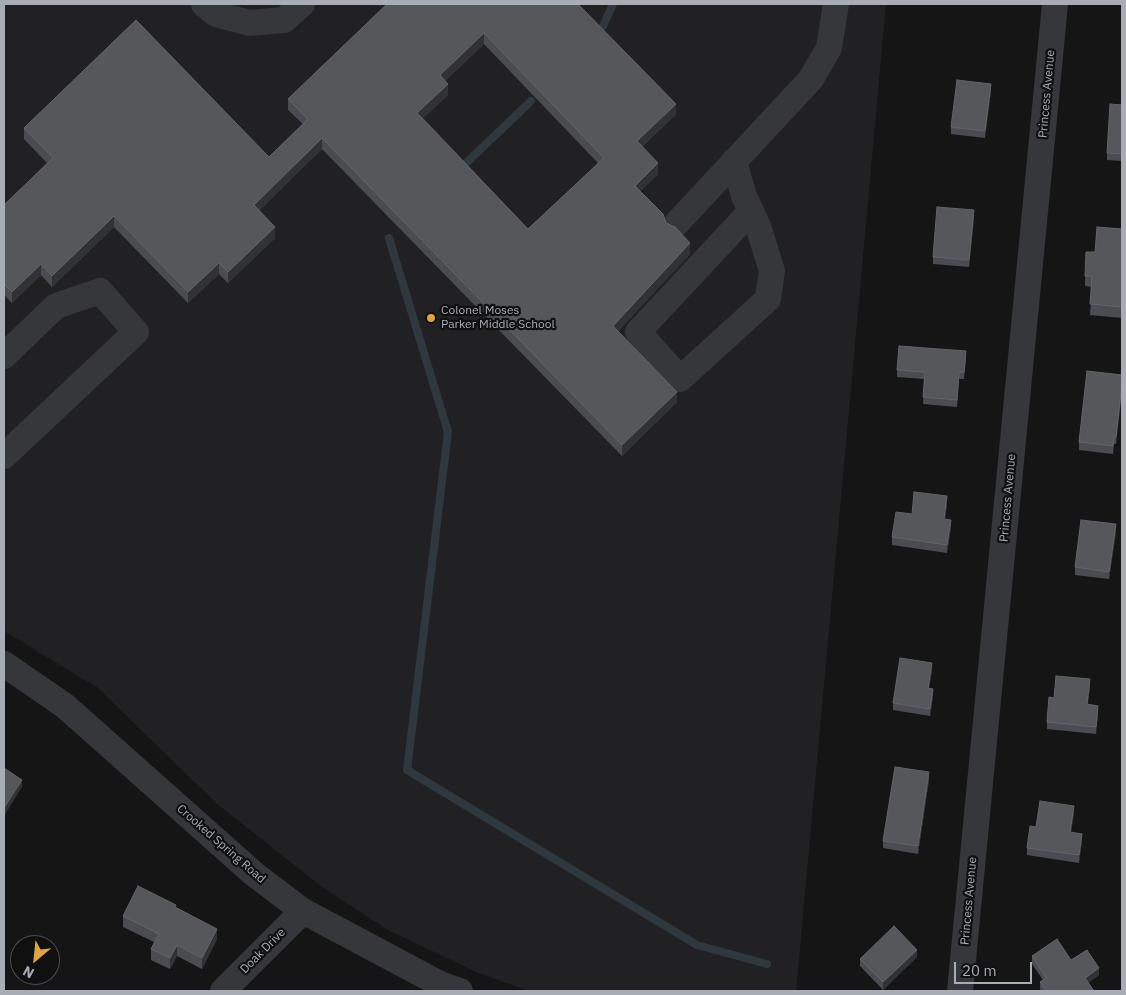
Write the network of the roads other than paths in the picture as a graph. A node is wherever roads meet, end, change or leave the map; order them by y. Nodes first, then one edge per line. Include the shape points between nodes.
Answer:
1 (204, 4) edge
2 (302, 4) edge
3 (836, 4) edge
4 (1055, 4) edge
5 (734, 161) junction
6 (751, 211) junction
7 (677, 223) dead end
8 (4, 356) edge
9 (4, 456) edge
10 (4, 664) edge
11 (304, 911) junction
12 (223, 991) edge
13 (460, 991) edge
14 (960, 991) edge

1 - 2 street via 216,14 249,23 284,20
3 - 5 street via 829,48 811,79
4 - 14 street, Princess Avenue
5 - 6 street
5 - 7 street
6 - 6 street via 772,271 768,299 680,379 638,332
8 - 9 street via 56,306 100,291 136,332
10 - 11 street, Crooked Spring Road via 65,706 254,874
11 - 12 street, Doak Drive
11 - 13 street, Crooked Spring Road via 440,984

